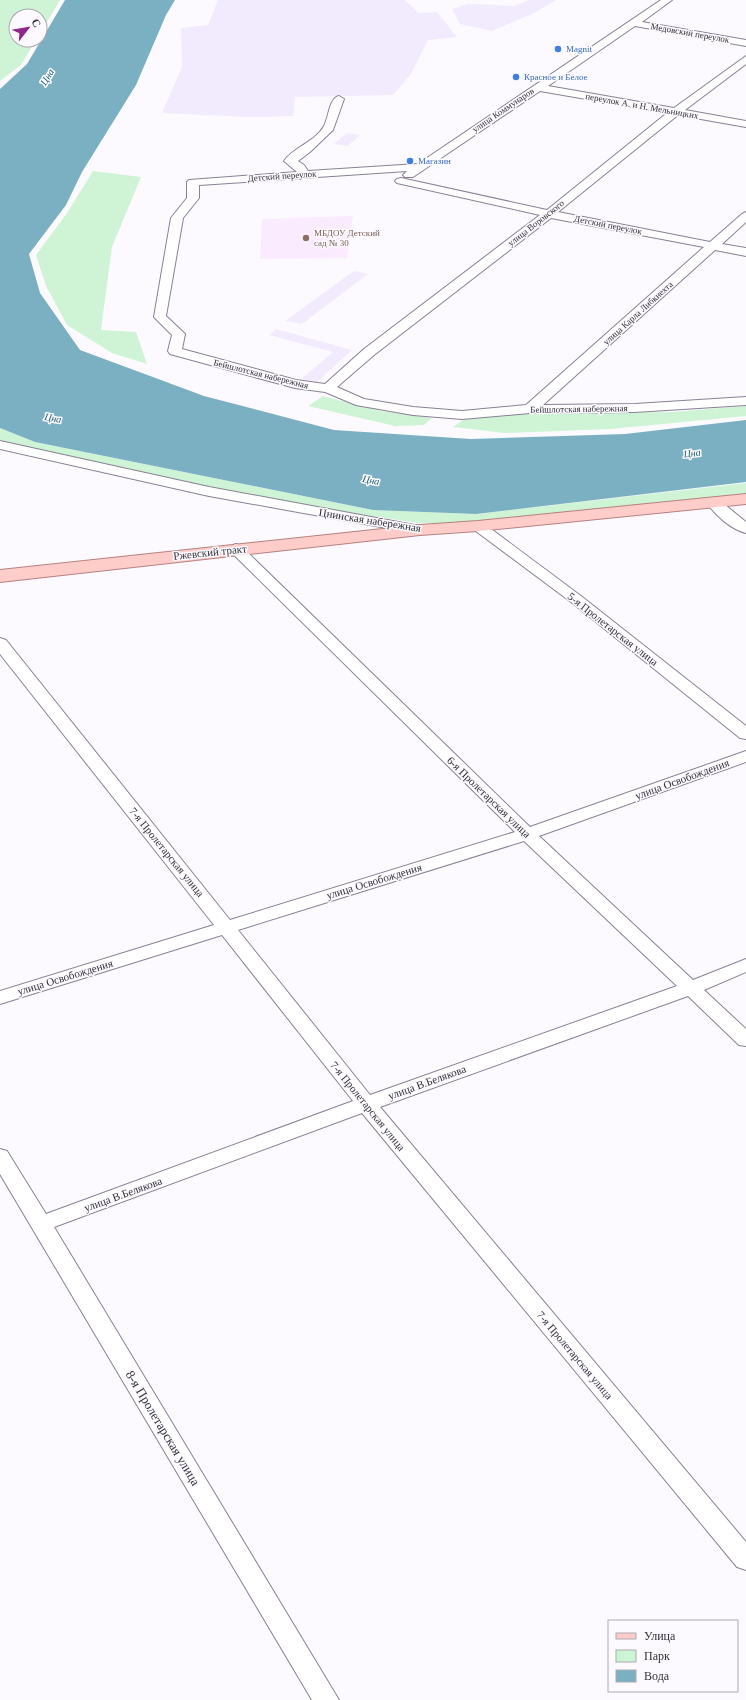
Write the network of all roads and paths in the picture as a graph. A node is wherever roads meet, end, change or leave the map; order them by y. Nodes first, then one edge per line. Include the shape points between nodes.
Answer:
1 (667, 0) edge
2 (633, 23) junction
3 (746, 43) edge
4 (746, 59) edge
5 (538, 87) junction
6 (339, 98) dead end
7 (675, 112) junction
8 (746, 124) edge
9 (419, 167) junction
10 (304, 175) junction
11 (401, 181) joint
12 (193, 182) joint
13 (549, 214) junction
14 (746, 216) edge
15 (714, 246) junction
16 (746, 252) edge
17 (328, 388) junction
18 (746, 401) edge
19 (530, 409) junction
20 (0, 445) edge
21 (746, 499) edge
22 (714, 503) junction
23 (478, 526) junction
24 (746, 529) edge
25 (420, 530) junction
26 (236, 549) junction
27 (0, 576) edge
28 (0, 643) edge
29 (746, 734) edge
30 (746, 756) edge
31 (527, 834) junction
32 (227, 927) junction
33 (746, 965) edge
34 (691, 988) junction
35 (0, 998) edge
36 (746, 1040) edge
37 (366, 1104) junction
38 (0, 1156) edge
39 (40, 1224) junction
40 (746, 1560) edge
41 (326, 1700) edge

1 - 2 street, улица Коммунаров
2 - 3 street, Медовский переулок
2 - 5 street, улица Коммунаров
4 - 7 street, улица Воровского
5 - 7 street, переулок А. и Н. Мельницких
5 - 9 street, улица Коммунаров
6 - 10 street via 329,128 290,161 300,167
7 - 8 street, переулок А. и Н. Мельницких
7 - 13 street, улица Воровского
9 - 10 street, Детский переулок
9 - 11 street, улица Коммунаров
10 - 12 street, Детский переулок
11 - 13 street, Детский переулок
12 - 17 street, Бейшлотская набережная via 193,198 177,218 160,318 179,334 175,351 295,384
13 - 15 street, Детский переулок
13 - 17 street, улица Воровского via 370,352
14 - 15 street, улица Карла Либкнехта
15 - 16 street, Детский переулок
15 - 19 street, улица Карла Либкнехта
17 - 19 street, Бейшлотская набережная via 361,402 413,411 462,415
18 - 19 street, Бейшлотская набережная via 635,408
20 - 25 street, Цнинская набережная via 78,465 253,501
21 - 22 main road, Цнинская набережная
22 - 23 main road, Цнинская набережная
22 - 24 street
23 - 25 main road, Цнинская набережная
23 - 29 street, 5-я Пролетарская улица via 576,599
25 - 26 main road, Ржевский тракт
26 - 27 main road, Ржевский тракт
26 - 31 street, 6-я Пролетарская улица
28 - 32 street, 7-я Пролетарская улица
30 - 31 street, улица Освобождения
31 - 32 street, улица Освобождения
31 - 34 street, 6-я Пролетарская улица
32 - 35 street, улица Освобождения
32 - 37 street, 7-я Пролетарская улица
33 - 34 street, улица В.Белякова
34 - 36 street, 6-я Пролетарская улица
34 - 37 street, улица В.Белякова
37 - 39 street, улица В.Белякова
37 - 40 street, 7-я Пролетарская улица
38 - 39 street, 8-я Пролетарская улица
39 - 41 street, 8-я Пролетарская улица

